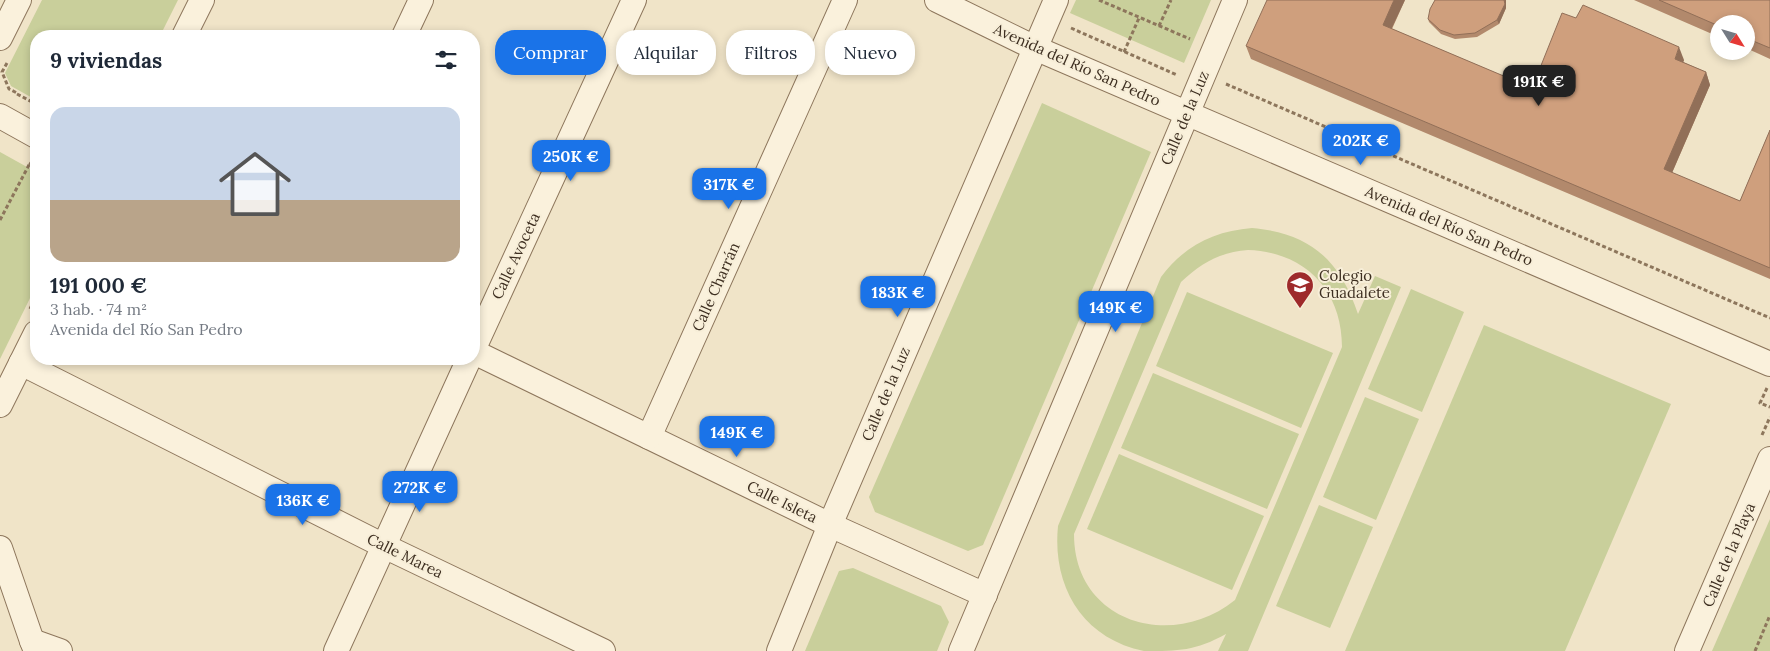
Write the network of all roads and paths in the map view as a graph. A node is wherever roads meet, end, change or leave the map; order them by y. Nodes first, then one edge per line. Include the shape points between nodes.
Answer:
1 (19, 0) edge
2 (202, 0) edge
3 (421, 0) edge
4 (634, 0) edge
5 (845, 0) edge
6 (937, 0) edge
7 (1056, 0) edge
8 (1100, 0) edge
9 (1171, 0) edge
10 (1235, 0) edge
11 (1139, 18) junction
12 (1063, 24) dead end
13 (1159, 26) junction
14 (187, 30) edge
15 (407, 30) edge
16 (0, 38) edge
17 (1196, 42) dead end
18 (1035, 48) junction
19 (1124, 52) junction
20 (1181, 77) dead end
21 (1223, 82) dead end
22 (1187, 113) junction
23 (0, 116) edge
24 (30, 133) edge
25 (30, 164) dead end
26 (0, 220) edge
27 (1770, 318) edge
28 (480, 335) edge
29 (30, 345) edge
30 (480, 355) edge
31 (21, 363) junction
32 (1770, 364) edge
33 (466, 365) edge
34 (1770, 381) edge
35 (0, 404) edge
36 (1770, 407) edge
37 (648, 437) junction
38 (1770, 459) edge
39 (830, 525) junction
40 (384, 546) junction
41 (0, 548) edge
42 (985, 595) junction
43 (1770, 615) edge
44 (34, 646) edge
45 (60, 651) edge
46 (336, 651) edge
47 (603, 651) edge
48 (779, 651) edge
49 (961, 651) edge
50 (1687, 651) edge
51 (1754, 651) edge

1 - 16 street
2 - 14 street
3 - 15 street
4 - 28 street, Calle Avoceta
5 - 37 street, Calle Charrán
6 - 18 street, Avenida del Río San Pedro
7 - 18 street, Calle de la Luz
8 - 11 path
9 - 13 path
10 - 22 street, Calle de la Luz
11 - 13 path
11 - 19 path
12 - 19 path
13 - 17 path
18 - 22 street, Avenida del Río San Pedro
18 - 39 street, Calle de la Luz
19 - 20 path
21 - 27 path
22 - 32 street, Avenida del Río San Pedro
22 - 42 street, Calle de la Luz
23 - 24 street
25 - 26 path
29 - 31 street
30 - 37 street, Calle Isleta
31 - 35 street
31 - 40 street, Calle Marea
33 - 40 street
34 - 36 path via 1760,403
37 - 39 street, Calle Isleta
38 - 50 street, Calle de la Playa
39 - 42 street, Calle Isleta
39 - 48 street, Calle de la Luz
40 - 46 street
40 - 47 street, Calle Marea
41 - 44 street
42 - 49 street, Calle de la Luz
43 - 51 path
44 - 45 street

